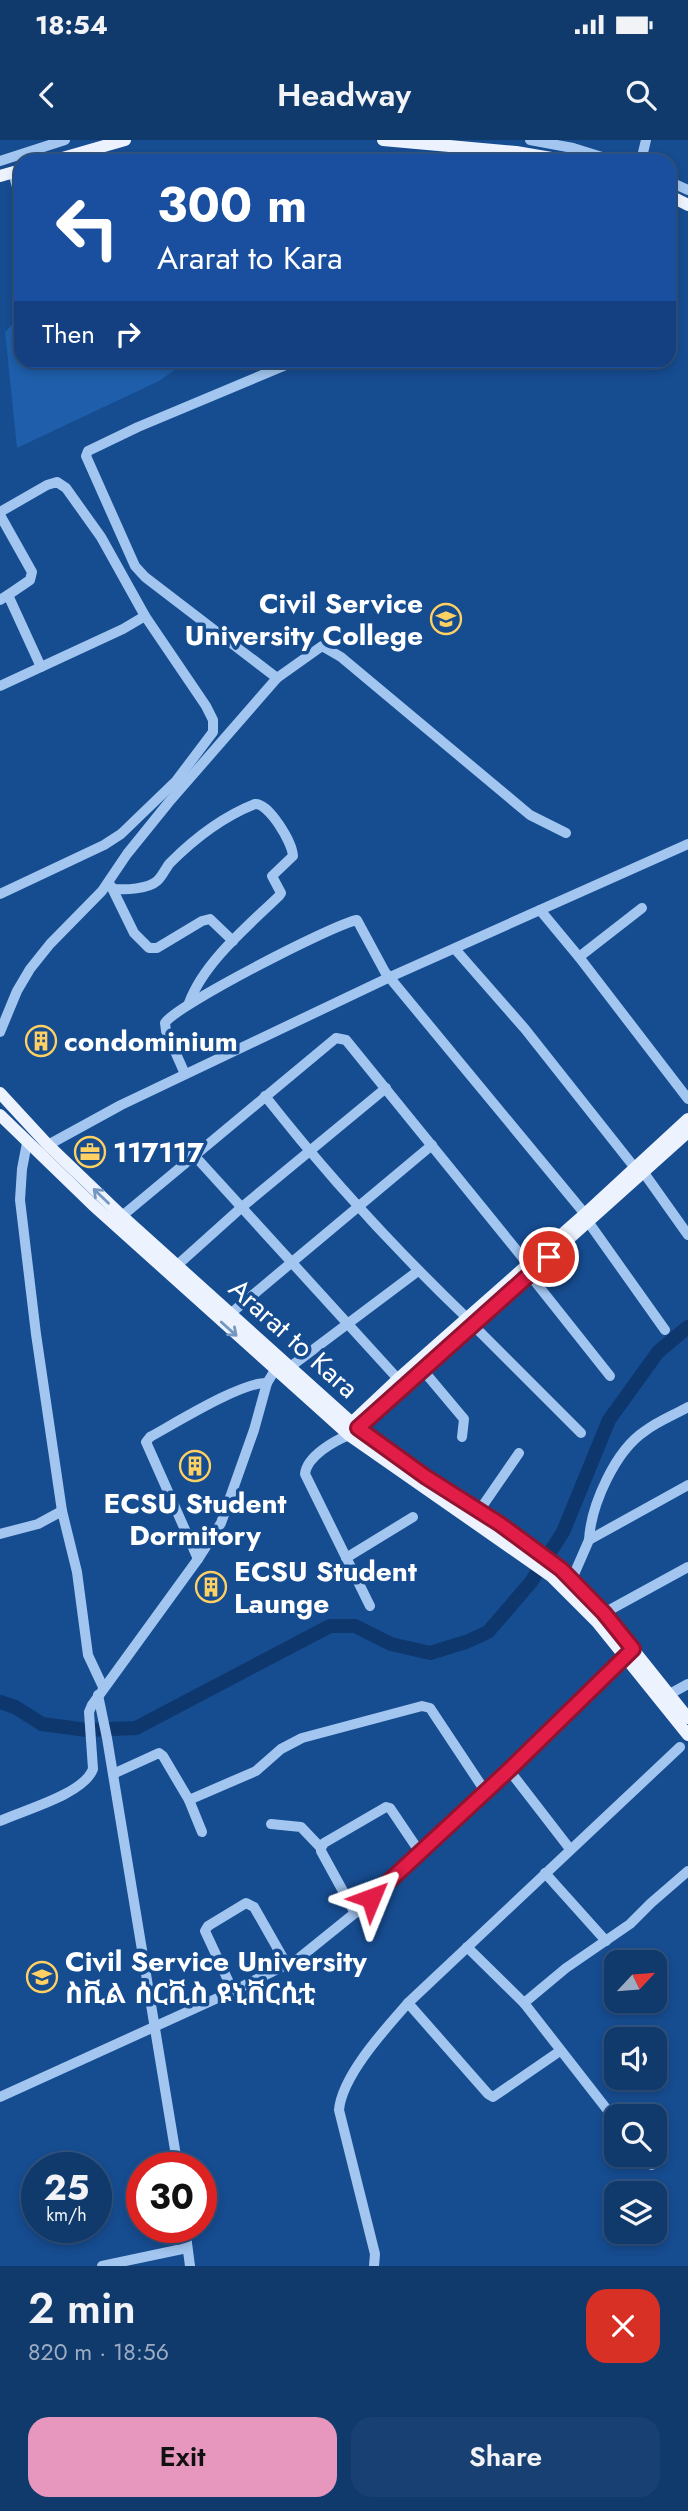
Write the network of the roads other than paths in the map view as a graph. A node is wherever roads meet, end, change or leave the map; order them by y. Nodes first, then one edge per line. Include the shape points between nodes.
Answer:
1 (65, 140) edge
2 (125, 140) edge
3 (383, 140) edge
4 (530, 140) edge
5 (467, 146) junction
6 (22, 154) edge
7 (76, 154) edge
8 (465, 154) edge
9 (521, 154) edge
10 (592, 154) edge
11 (676, 191) edge
12 (688, 205) edge
13 (279, 368) edge
14 (0, 514) edge
15 (4, 597) edge
16 (145, 616) junction
17 (41, 667) junction
18 (277, 678) junction
19 (0, 685) edge
20 (566, 833) dead end
21 (688, 844) edge
22 (111, 886) junction
23 (0, 894) edge
24 (642, 908) dead end
25 (540, 910) junction
26 (233, 941) junction
27 (455, 949) junction
28 (579, 957) junction
29 (390, 977) junction
30 (189, 1003) junction
31 (0, 1032) edge
32 (185, 1074) junction
33 (386, 1088) junction
34 (0, 1093) edge
35 (265, 1096) junction
36 (688, 1099) edge
37 (0, 1115) edge
38 (688, 1119) edge
39 (688, 1132) edge
40 (27, 1143) junction
41 (432, 1145) junction
42 (48, 1146) junction
43 (308, 1151) junction
44 (193, 1154) junction
45 (640, 1170) junction
46 (356, 1206) junction
47 (242, 1207) junction
48 (122, 1216) junction
49 (587, 1218) junction
50 (688, 1235) edge
51 (290, 1262) junction
52 (528, 1268) junction
53 (172, 1270) junction
54 (418, 1271) junction
55 (230, 1314) junction
56 (470, 1322) junction
57 (348, 1323) junction
58 (665, 1331) dead end
59 (290, 1367) junction
60 (422, 1369) junction
61 (275, 1370) junction
62 (610, 1376) dead end
63 (398, 1378) junction
64 (267, 1383) junction
65 (379, 1402) junction
66 (688, 1407) edge
67 (348, 1431) junction
68 (581, 1433) dead end
69 (462, 1437) dead end
70 (519, 1453) dead end
71 (422, 1481) junction
72 (688, 1485) edge
73 (62, 1511) junction
74 (479, 1511) junction
75 (413, 1517) dead end
76 (0, 1534) edge
77 (589, 1539) junction
78 (346, 1558) junction
79 (538, 1558) junction
80 (198, 1559) junction
81 (688, 1567) edge
82 (574, 1587) junction
83 (370, 1606) dead end
84 (604, 1613) junction
85 (629, 1653) junction
86 (688, 1684) edge
87 (100, 1691) junction
88 (668, 1695) junction
89 (688, 1718) edge
90 (688, 1735) edge
91 (680, 1747) dead end
92 (509, 1770) junction
93 (113, 1774) junction
94 (485, 1791) junction
95 (188, 1800) junction
96 (0, 1821) edge
97 (271, 1824) dead end
98 (202, 1832) dead end
99 (321, 1848) junction
100 (570, 1849) junction
101 (419, 1851) junction
102 (688, 1871) edge
103 (545, 1873) junction
104 (355, 1913) junction
105 (606, 1941) junction
106 (467, 1947) junction
107 (288, 1965) junction
108 (233, 1992) junction
109 (408, 2003) junction
110 (524, 2003) junction
111 (156, 2026) junction
112 (561, 2051) junction
113 (0, 2097) edge
114 (604, 2106) edge
115 (176, 2152) edge
116 (186, 2243) edge
117 (187, 2248) junction
118 (102, 2266) edge
119 (190, 2266) edge
120 (374, 2266) edge

1 - 6 street
2 - 7 main road
3 - 5 main road
4 - 10 street
5 - 8 street
5 - 9 main road
11 - 12 main road
13 - 18 street via 138,427 86,456 135,566 145,578
14 - 15 street via 32,572 30,580
14 - 16 street via 47,485 57,482 66,488 101,537
15 - 17 street
16 - 17 street
16 - 23 street via 206,706 214,732 176,781 121,834
17 - 19 street
18 - 20 street via 322,646 530,815
18 - 22 street via 127,854
21 - 25 street
22 - 26 street via 134,933 149,948 210,919
22 - 26 street via 141,887 158,880 193,841 237,811 261,803 288,840 293,856 272,876 279,896
22 - 31 street via 30,969
24 - 28 street
25 - 27 street
25 - 28 street
26 - 30 street via 203,976
27 - 29 street
27 - 45 street
28 - 36 street
29 - 30 street via 355,920
29 - 32 street
29 - 49 street
30 - 32 street via 165,1023
32 - 42 street
33 - 35 street via 346,1040 336,1038
33 - 41 street
33 - 43 street
34 - 42 main road, Ararat to Kara
35 - 43 street
35 - 44 street
37 - 40 main road, Ararat to Kara
38 - 45 main road
39 - 45 main road
40 - 53 main road, Ararat to Kara
40 - 73 street via 20,1200
41 - 46 street
41 - 52 street
48 -> 42 main road, Ararat to Kara
43 - 46 street
43 - 47 street
44 - 47 street
44 - 48 street
45 - 49 main road
45 - 50 street
46 - 51 street
46 - 54 street
47 - 51 street
47 - 53 street
48 - 53 main road, Ararat to Kara
49 - 52 main road
49 - 58 street
51 - 55 street
51 - 57 street
52 - 56 main road
52 - 62 street
53 - 55 main road, Ararat to Kara
53 -> 61 main road, Ararat to Kara
54 - 56 street
54 - 57 street
55 - 59 main road, Ararat to Kara
56 - 60 main road
56 - 63 main road
56 - 68 street
57 - 59 street
57 - 63 street
59 - 67 main road, Ararat to Kara
60 - 65 main road
60 - 69 street via 464,1419
61 - 64 street
61 - 67 main road, Ararat to Kara
63 - 65 main road
64 - 80 street via 225,1514
64 - 80 street via 233,1393 146,1442
65 - 67 main road
66 - 77 street via 645,1431 625,1451 597,1504
67 - 71 main road, Ararat to Kara
67 - 78 street via 306,1467 305,1474
70 - 74 street
71 - 74 main road, Ararat to Kara
71 - 79 main road, Ararat to Kara
72 - 77 street
73 - 76 street via 38,1524
73 - 87 street via 77,1572 88,1655
74 - 79 main road, Ararat to Kara
75 - 78 street
77 - 82 street
78 - 83 street
79 - 82 main road, Ararat to Kara
80 - 87 street
81 - 84 street
82 - 84 main road, Ararat to Kara
82 - 85 main road, Ararat to Kara
84 - 85 main road, Ararat to Kara
85 - 88 main road, Ararat to Kara
85 - 90 main road, Ararat to Kara
85 - 92 street
86 - 88 street
87 - 93 street
87 - 96 street via 89,1712 93,1769 87,1780
88 - 89 main road, Ararat to Kara
91 - 100 street
92 - 94 street
92 - 100 street
93 - 95 street via 159,1753
93 - 111 street
94 - 95 street via 430,1708 422,1706 302,1738 256,1771
94 - 101 street
95 - 98 street
97 - 99 street via 301,1827
99 - 101 street via 386,1807
99 - 104 street
100 - 103 street
101 - 104 street
102 - 105 street
103 - 105 street
103 - 106 street
104 - 107 street
105 - 110 street
106 - 109 street
106 - 110 street
107 - 108 street
107 - 108 street via 254,1907 246,1903 205,1931
108 - 111 street
109 - 112 street via 493,2096
109 - 120 street via 372,2046 340,2100
110 - 112 street
111 - 113 street
111 - 115 street
112 - 114 street
116 - 117 street
117 - 118 street
117 - 119 street

